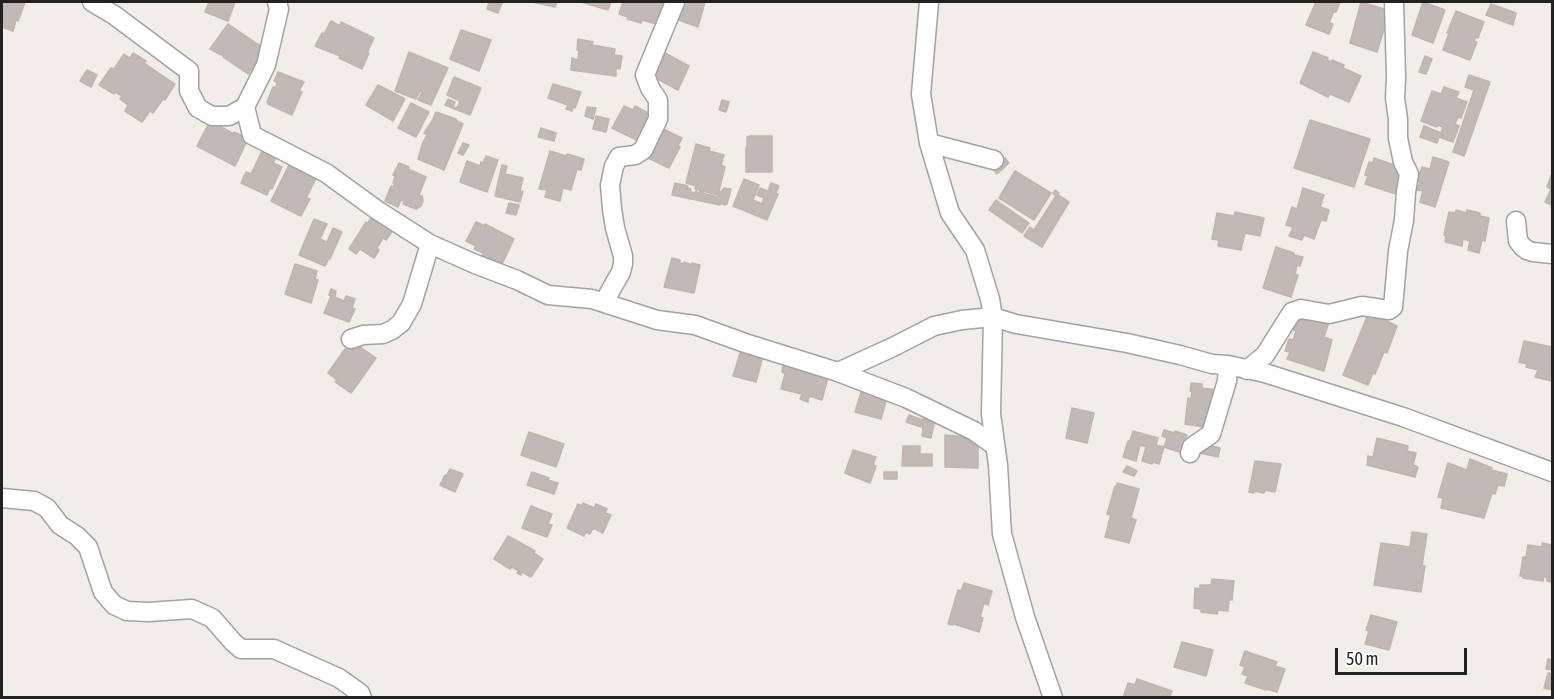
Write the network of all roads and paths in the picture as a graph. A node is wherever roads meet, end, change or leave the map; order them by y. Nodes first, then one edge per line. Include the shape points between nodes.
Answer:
1 (92, 2) edge
2 (278, 2) edge
3 (675, 2) edge
4 (930, 2) edge
5 (1394, 2) edge
6 (245, 107) junction
7 (929, 143) junction
8 (994, 160) dead end
9 (1516, 221) dead end
10 (430, 244) junction
11 (1552, 254) edge
12 (604, 302) junction
13 (993, 317) junction
14 (351, 339) dead end
15 (1228, 365) junction
16 (1247, 370) junction
17 (838, 372) junction
18 (995, 446) junction
19 (1190, 453) dead end
20 (1552, 472) edge
21 (2, 498) edge
22 (362, 698) edge
23 (1053, 698) edge

1 - 6 street via 189,71 189,91 198,108 212,116 229,116
2 - 6 street via 266,65
3 - 12 street via 645,75 658,100 658,119 643,150 619,157 614,166 610,185 612,209 623,264
4 - 7 street via 921,94
5 - 16 street via 1398,138 1409,174 1393,307 1389,310 1362,306 1329,314 1301,309 1292,312 1265,355
6 - 10 street via 252,135 326,173
7 - 8 street
7 - 13 street via 950,213 975,250
9 - 11 street via 1522,247
10 - 12 street via 548,295
10 - 14 street via 412,304 401,323 383,334 363,334
12 - 17 street via 657,320 695,325
13 - 15 street
13 - 17 street via 934,326
13 - 18 street via 991,414
15 - 16 street
15 - 19 street via 1211,434 1192,447
16 - 20 street via 1403,417
17 - 18 street via 906,398 974,431
18 - 23 street via 1002,534
21 - 22 street via 34,501 77,536 88,547 103,592 114,605 126,611 192,609 212,618 241,649 274,649 339,678

